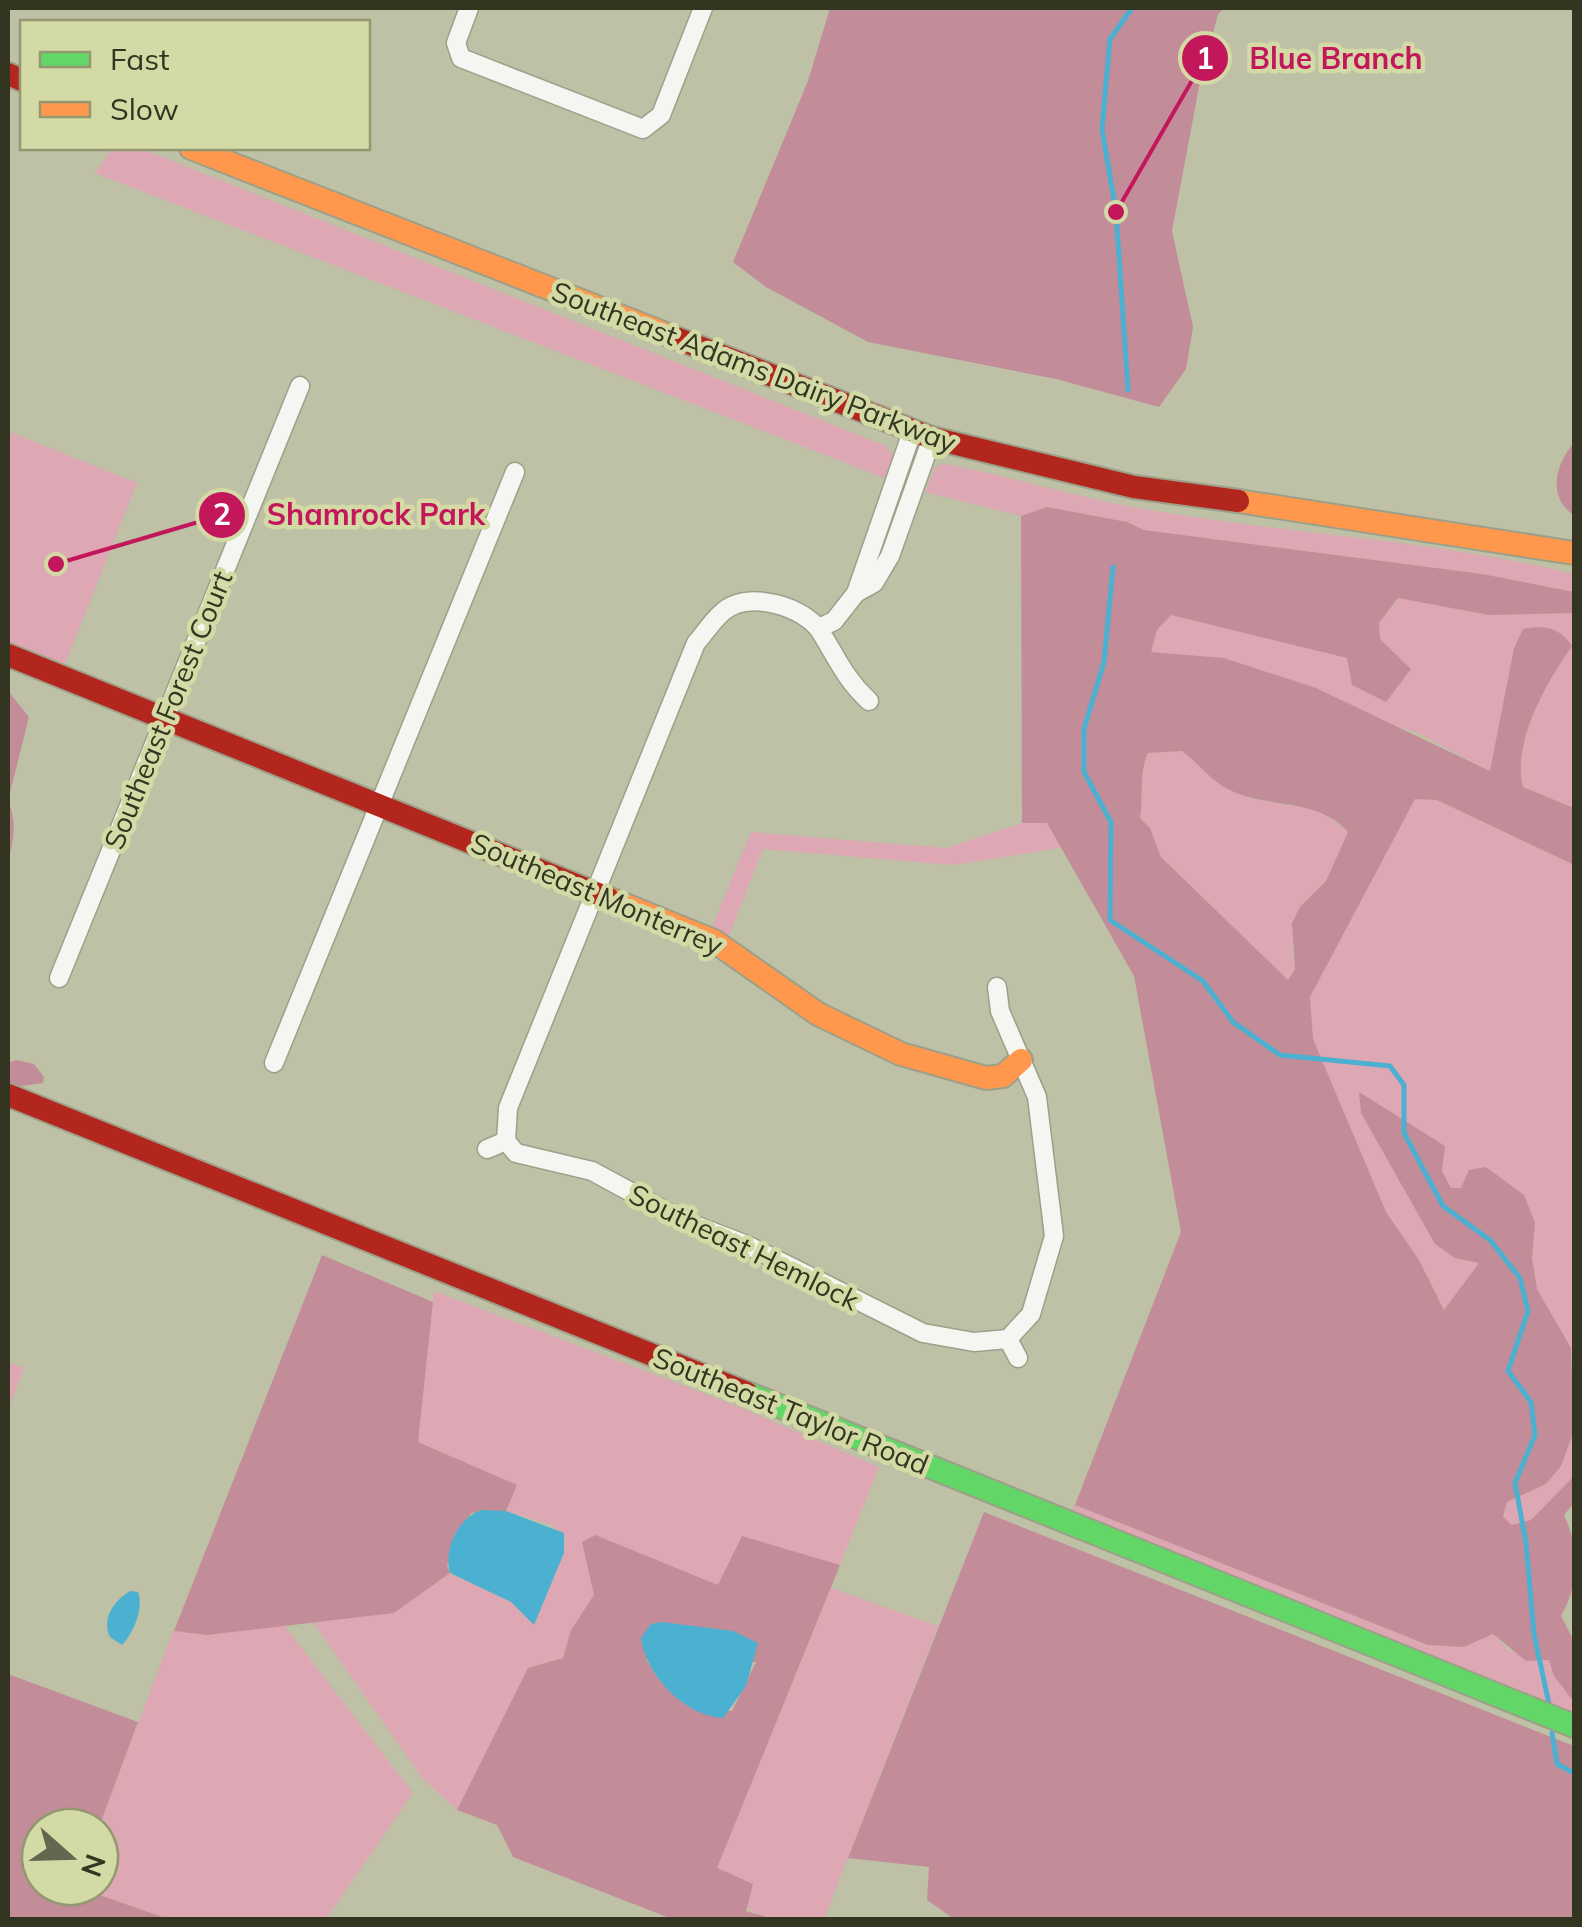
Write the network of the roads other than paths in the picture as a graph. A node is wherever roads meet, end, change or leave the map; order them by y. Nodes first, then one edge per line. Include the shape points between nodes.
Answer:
1 (468, 8) edge
2 (703, 8) edge
3 (196, 150) edge
4 (300, 386) dead end
5 (922, 435) junction
6 (515, 472) dead end
7 (1574, 553) edge
8 (818, 628) junction
9 (8, 655) edge
10 (869, 700) dead end
11 (166, 717) junction
12 (380, 804) junction
13 (598, 894) junction
14 (59, 978) dead end
15 (997, 987) dead end
16 (1021, 1060) junction
17 (274, 1063) dead end
18 (8, 1095) edge
19 (506, 1141) junction
20 (487, 1149) dead end
21 (1008, 1338) junction
22 (1018, 1358) dead end
23 (1574, 1726) edge

1 - 2 street via 449,53 651,133
3 - 5 street, Southeast Adams Dairy Parkway
4 - 11 street, Southeast Forest Court
5 - 7 street, Southeast Adams Dairy Parkway via 1134,487
5 - 8 street via 856,593
6 - 12 street
8 - 10 street via 848,682
8 - 13 street via 799,612 735,595 696,643
9 - 11 street, Southeast Monterrey
11 - 12 street, Southeast Monterrey
11 - 14 street, Southeast Forest Court
12 - 13 street, Southeast Monterrey
12 - 17 street
13 - 16 street, Southeast Monterrey via 746,957 840,1027 974,1078 1003,1076
13 - 19 street via 508,1108
15 - 16 street
16 - 21 street via 1036,1098 1054,1236 1031,1314
18 - 23 street, Southeast Taylor Road
19 - 20 street
19 - 21 street, Southeast Hemlock via 516,1153 592,1171 923,1332 974,1342
21 - 22 street

